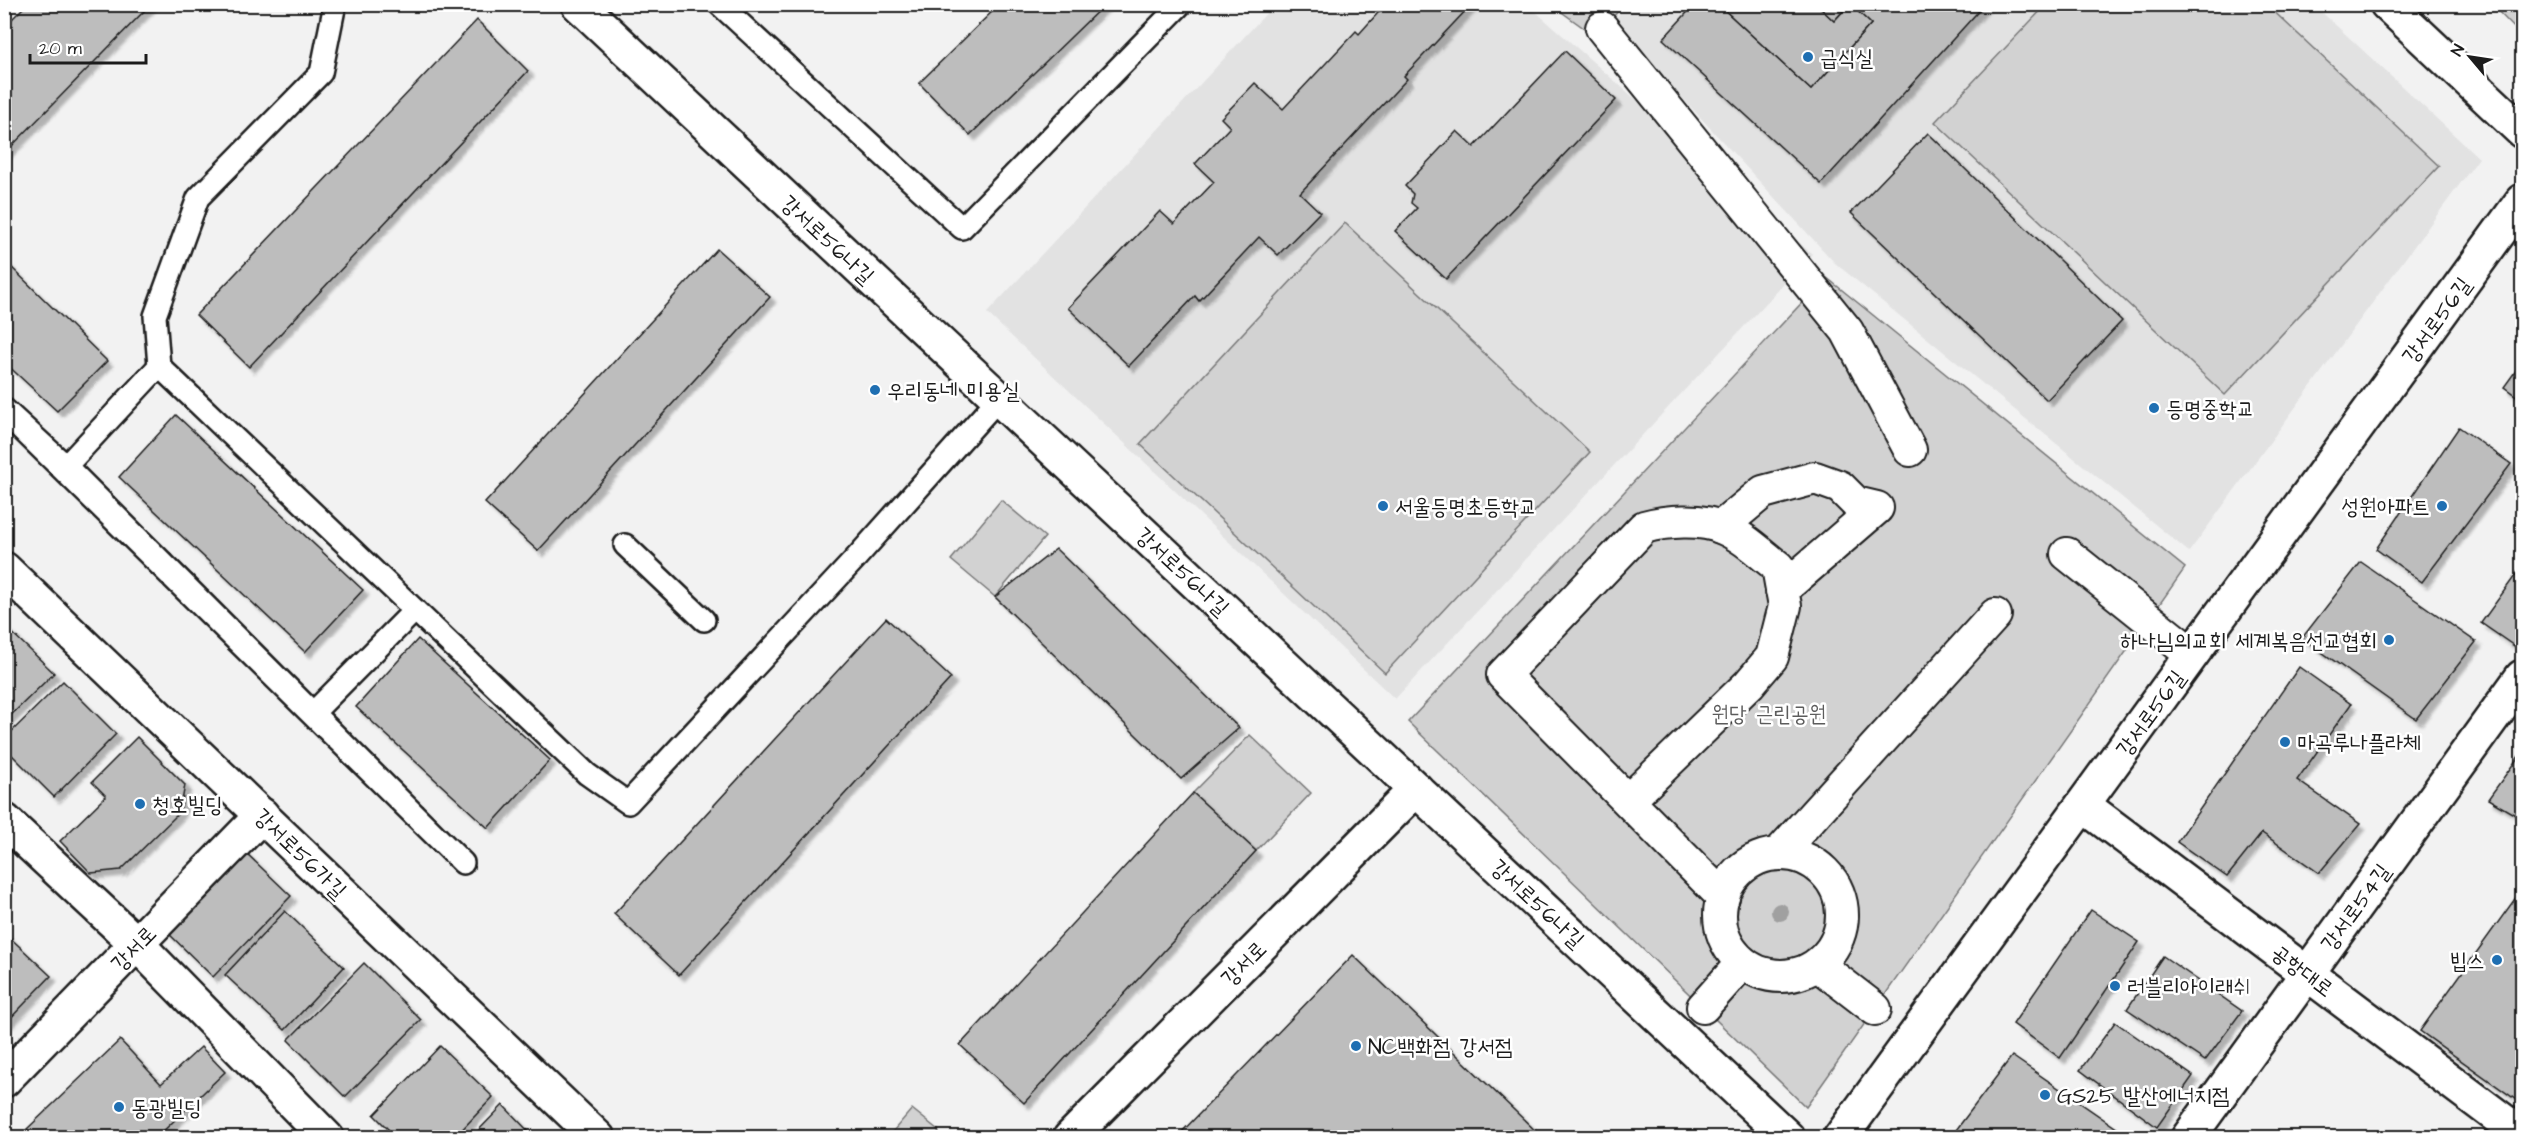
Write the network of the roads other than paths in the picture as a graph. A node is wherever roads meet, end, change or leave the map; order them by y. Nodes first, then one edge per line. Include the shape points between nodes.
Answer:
1 (335, 4) edge
2 (578, 4) edge
3 (719, 4) edge
4 (1181, 4) edge
5 (2387, 4) edge
6 (1602, 28) dead end
7 (2523, 131) edge
8 (2523, 201) edge
9 (159, 366) junction
10 (999, 398) junction
11 (4, 411) edge
12 (1910, 450) dead end
13 (66, 466) junction
14 (1721, 527) junction
15 (625, 545) dead end
16 (2067, 554) dead end
17 (4, 569) edge
18 (1782, 590) junction
19 (415, 610) junction
20 (1995, 615) dead end
21 (704, 620) dead end
22 (2192, 654) junction
23 (2523, 677) edge
24 (312, 713) junction
25 (1416, 789) junction
26 (1628, 801) junction
27 (2083, 805) junction
28 (262, 815) junction
29 (4, 820) edge
30 (1779, 853) junction
31 (1723, 897) junction
32 (137, 944) junction
33 (1742, 963) junction
34 (1818, 965) junction
35 (2307, 974) junction
36 (1703, 1007) dead end
37 (1875, 1009) dead end
38 (4, 1080) edge
39 (2523, 1135) edge
40 (327, 1137) edge
41 (598, 1137) edge
42 (1070, 1137) edge
43 (1788, 1137) edge
44 (1840, 1137) edge
45 (2188, 1137) edge

1 - 9 lane via 321,73 198,198 155,316
2 - 10 street, 강서로56나길
3 - 4 lane via 962,228
5 - 7 street
6 - 12 street via 1847,331
8 - 22 street, 강서로56길
9 - 13 lane
9 - 19 lane
10 - 19 lane via 628,803 587,774
10 - 25 street, 강서로56나길
11 - 13 lane
11 - 24 lane via 462,863
13 - 24 lane
14 - 18 street via 1745,540 1778,567
14 - 18 street via 1763,492 1815,478 1840,487 1856,503 1877,508
14 - 26 street via 1664,521 1644,527 1503,675
15 - 21 lane
16 - 22 street
17 - 28 street, 강서로56가길
18 - 26 street via 1785,606 1772,657
19 - 24 lane
20 - 30 street
22 - 27 street, 강서로56길
23 - 35 street, 강서로54길
25 - 42 street, 강서로
25 - 43 street, 강서로56나길
26 - 31 street
27 - 35 street, 공항대로
27 - 44 street, 강서로56길
28 - 32 street, 강서로
28 - 41 street, 강서로56가길
29 - 32 street
30 - 31 street via 1743,866
30 - 34 street via 1798,855 1816,863 1840,895 1840,933
31 - 33 street via 1719,915 1722,933
32 - 38 street, 강서로
32 - 40 street
33 - 34 street via 1759,973 1780,977
33 - 36 street
34 - 37 street
35 - 39 street, 공항대로
35 - 45 street, 강서로54길

